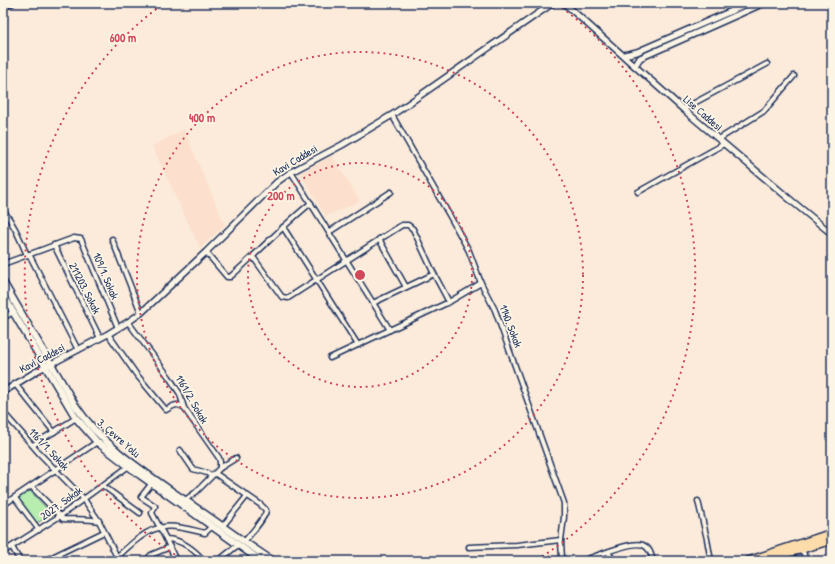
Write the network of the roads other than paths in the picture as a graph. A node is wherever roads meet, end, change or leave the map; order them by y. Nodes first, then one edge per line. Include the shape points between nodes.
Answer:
1 (12, 3) edge
2 (553, 3) edge
3 (564, 3) edge
4 (750, 3) edge
5 (764, 3) edge
6 (3, 6) edge
7 (624, 56) junction
8 (767, 64) dead end
9 (635, 66) junction
10 (794, 76) dead end
11 (683, 108) junction
12 (392, 115) junction
13 (719, 139) junction
14 (724, 144) junction
15 (291, 172) junction
16 (392, 192) dead end
17 (638, 192) dead end
18 (311, 203) junction
19 (3, 210) edge
20 (283, 227) junction
21 (329, 232) junction
22 (832, 234) edge
23 (112, 239) dead end
24 (379, 239) junction
25 (54, 245) junction
26 (206, 252) junction
27 (28, 255) junction
28 (253, 257) junction
29 (346, 261) junction
30 (3, 264) edge
31 (434, 274) junction
32 (317, 280) junction
33 (3, 282) edge
34 (481, 283) junction
35 (406, 287) junction
36 (3, 295) edge
37 (449, 302) junction
38 (373, 303) junction
39 (13, 312) junction
40 (141, 313) junction
41 (3, 318) edge
42 (128, 322) junction
43 (118, 328) junction
44 (390, 330) junction
45 (108, 334) junction
46 (100, 338) junction
47 (358, 345) junction
48 (78, 350) junction
49 (330, 358) dead end
50 (48, 365) junction
51 (15, 384) junction
52 (3, 392) edge
53 (184, 408) junction
54 (3, 412) edge
55 (76, 418) junction
56 (54, 432) junction
57 (97, 442) junction
58 (33, 445) junction
59 (180, 450) dead end
60 (236, 458) dead end
61 (129, 466) junction
62 (220, 468) junction
63 (56, 470) junction
64 (213, 475) junction
65 (152, 483) junction
66 (102, 485) junction
67 (32, 487) junction
68 (247, 496) junction
69 (14, 498) junction
70 (83, 498) junction
71 (185, 500) junction
72 (698, 501) dead end
73 (3, 505) edge
74 (140, 513) dead end
75 (60, 516) junction
76 (99, 521) junction
77 (212, 526) junction
78 (159, 527) junction
79 (222, 527) junction
80 (39, 530) junction
81 (104, 532) junction
82 (832, 533) edge
83 (166, 539) junction
84 (561, 540) junction
85 (832, 540) edge
86 (241, 543) junction
87 (12, 547) junction
88 (170, 547) junction
89 (469, 547) dead end
90 (802, 548) junction
91 (3, 552) edge
92 (608, 552) junction
93 (118, 559) edge
94 (20, 561) edge
95 (44, 561) edge
96 (110, 561) edge
97 (128, 561) edge
98 (146, 561) edge
99 (176, 561) edge
100 (204, 561) edge
101 (218, 561) edge
102 (261, 561) edge
103 (273, 561) edge
104 (562, 561) edge
105 (582, 561) edge
106 (614, 561) edge
107 (652, 561) edge
108 (711, 561) edge
109 (748, 561) edge
110 (763, 561) edge
111 (806, 561) edge

1 - 6 street
2 - 12 street, Kavi Caddesi
3 - 7 street, Lise Caddesi
4 - 7 street
5 - 9 street via 640,58
7 - 9 street, Lise Caddesi
8 - 11 street
9 - 11 street, Lise Caddesi
10 - 13 street via 764,111
11 - 13 street, Lise Caddesi
12 - 15 street, Kavi Caddesi
12 - 34 street, 1140. Sokak via 469,251
13 - 14 street, Lise Caddesi
14 - 17 street
14 - 22 street, Lise Caddesi
15 - 18 street
15 - 26 street, Kavi Caddesi via 272,186
16 - 21 street
18 - 20 street
18 - 21 street
19 - 27 street
20 - 28 street
20 - 32 street
21 - 29 street
23 - 40 street
24 - 29 street
24 - 31 street via 402,225 410,225
24 - 35 street
25 - 27 street
25 - 43 street, 109/1. Sokak via 81,238
25 - 46 street, 211203. Sokak
26 - 28 street via 227,277
26 - 40 street, Kavi Caddesi
27 - 30 street
27 - 48 street
28 - 32 street via 284,298 290,298
29 - 32 street
29 - 38 street
31 - 35 street
31 - 37 street
32 - 47 street
33 - 50 main road, 3. Çevre Yolu
34 - 37 street
34 - 84 street, 1140. Sokak via 496,310 564,503
35 - 38 street
36 - 39 main road, 3. Çevre Yolu
37 - 44 street
38 - 44 street
39 - 41 street
39 - 50 main road, 3. Çevre Yolu
40 - 42 street, Kavi Caddesi
42 - 43 street, Kavi Caddesi
42 - 53 street, 1161/2. Sokak via 169,377 180,394
43 - 45 street, Kavi Caddesi
44 - 47 street
45 - 46 street, Kavi Caddesi
45 - 53 street via 136,374 166,410 174,405
46 - 48 street, Kavi Caddesi
47 - 49 street
48 - 50 street, Kavi Caddesi
50 - 51 street, Kavi Caddesi
50 - 55 main road, 3. Çevre Yolu
50 - 71 main road, 3. Çevre Yolu via 96,432 132,463
51 - 52 street, Kavi Caddesi
51 - 56 street
53 - 62 street, 1161/2. Sokak via 218,458
54 - 58 street, 1161/1. Sokak
55 - 56 street
55 - 57 main road, 3. Çevre Yolu
56 - 58 street
57 - 61 main road, 3. Çevre Yolu
57 - 63 street
58 - 63 street, 1161/1. Sokak
59 - 64 street via 193,469
60 - 62 street
61 - 65 main road, 3. Çevre Yolu
61 - 66 street, 2027. Sokak
62 - 64 street
63 - 67 street
63 - 70 street, 1161/1. Sokak
64 - 68 street
64 - 71 street
65 - 77 main road, 3. Çevre Yolu
65 - 78 street via 141,497 155,506 152,513
66 - 70 street, 2027. Sokak
66 - 74 street
67 - 69 street
67 - 75 street
68 - 79 street
68 - 86 street via 261,505 266,513
69 - 73 street
69 - 80 street
70 - 75 street, 2027. Sokak
70 - 76 street, 1161/1. Sokak
71 - 79 main road, 3. Çevre Yolu
72 - 108 street
75 - 76 street via 63,519 87,518
75 - 80 street, 2027. Sokak
76 - 81 street, 1161/1. Sokak
77 - 78 street via 205,533 179,527
77 - 86 main road, 3. Çevre Yolu
78 - 83 street
78 - 93 street via 140,537
79 - 86 main road, 3. Çevre Yolu
80 - 87 street, 2027. Sokak
81 - 93 street, 1161/1. Sokak
81 - 95 street
82 - 109 highway
83 - 88 street
83 - 100 street via 180,541
84 - 89 street
84 - 104 street, 1140. Sokak
85 - 90 highway
86 - 101 street
86 - 102 main road, 3. Çevre Yolu
86 - 103 main road, 3. Çevre Yolu
87 - 91 street, 2027. Sokak
87 - 94 street
88 - 98 street via 151,555
88 - 99 street
90 - 110 highway
90 - 111 street
92 - 105 street
92 - 106 street
92 - 107 street via 640,544 649,550
93 - 96 street
93 - 97 street

